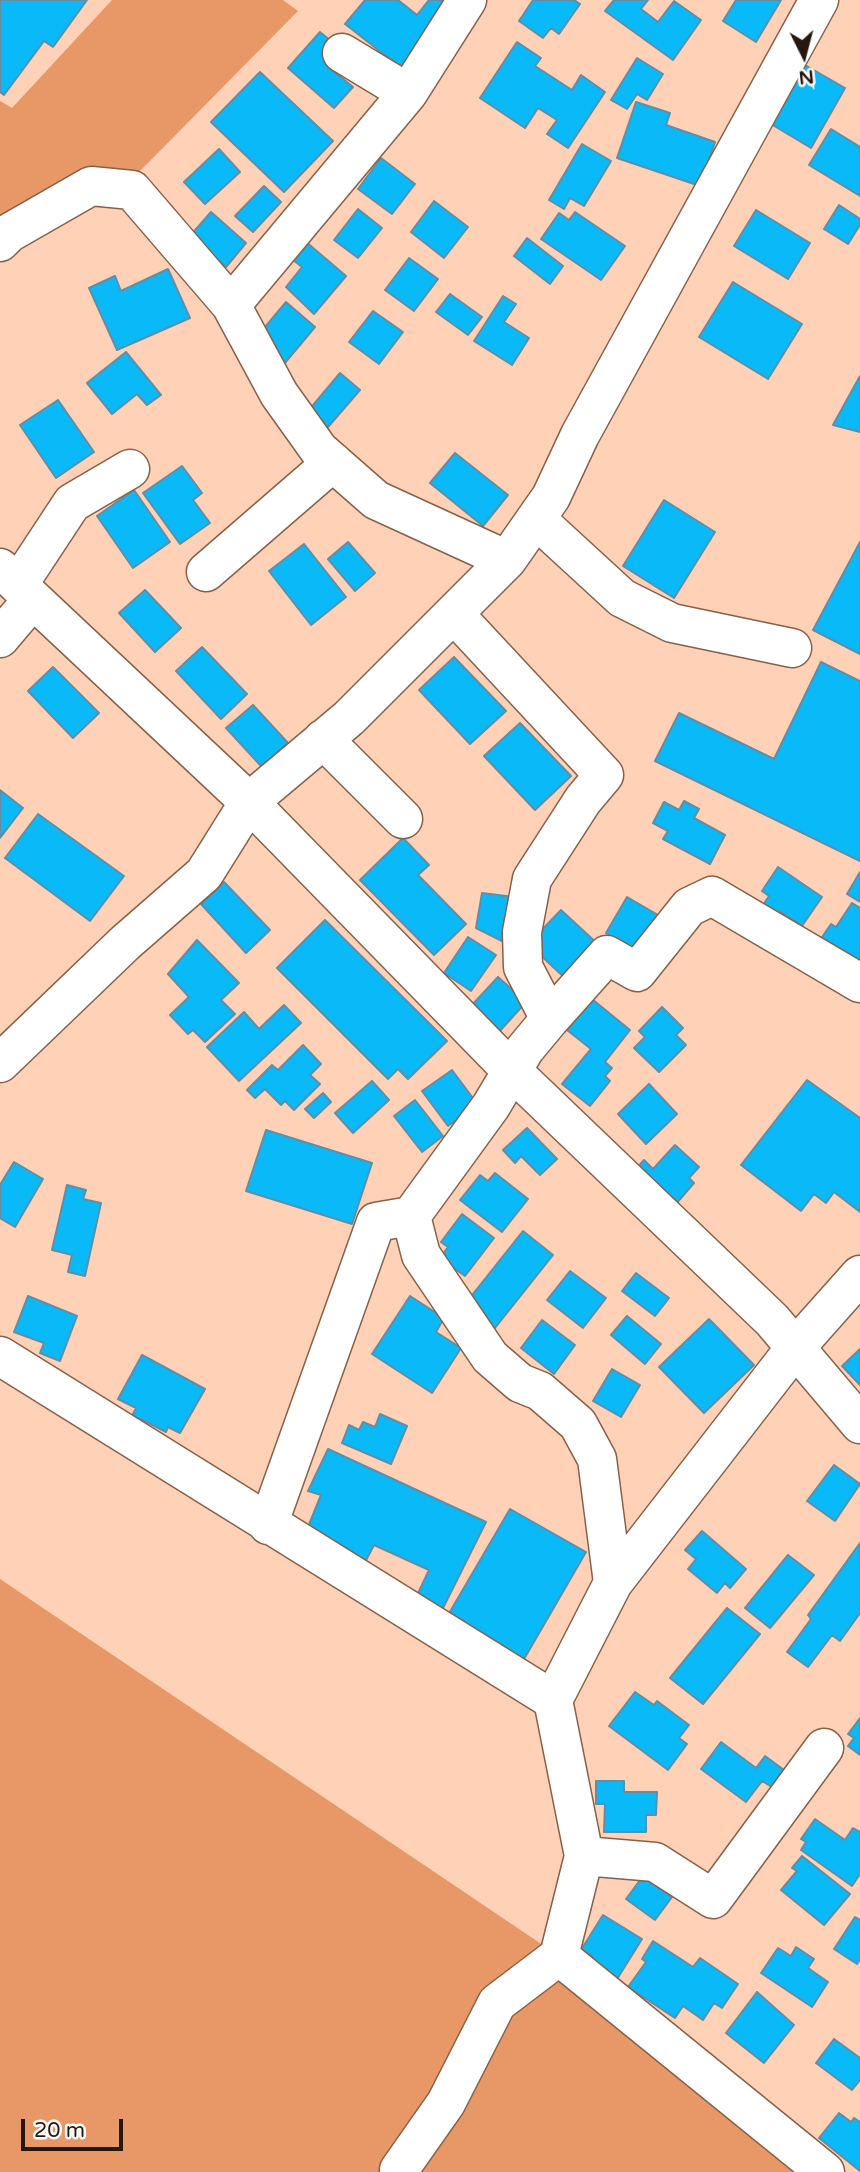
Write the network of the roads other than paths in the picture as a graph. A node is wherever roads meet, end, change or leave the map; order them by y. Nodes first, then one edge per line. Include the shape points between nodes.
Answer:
1 (467, 0) edge
2 (819, 0) edge
3 (342, 53) dead end
4 (408, 93) junction
5 (0, 242) edge
6 (231, 305) junction
7 (332, 462) junction
8 (130, 469) dead end
9 (536, 519) junction
10 (507, 560) junction
11 (206, 572) dead end
12 (17, 584) edge
13 (454, 614) junction
14 (0, 638) edge
15 (792, 648) dead end
16 (323, 739) junction
17 (248, 802) junction
18 (403, 819) dead end
19 (860, 983) edge
20 (550, 1019) junction
21 (15, 1030) edge
22 (0, 1063) edge
23 (512, 1071) junction
24 (411, 1216) junction
25 (860, 1275) edge
26 (796, 1348) junction
27 (0, 1356) edge
28 (860, 1424) edge
29 (268, 1525) junction
30 (613, 1583) junction
31 (553, 1700) junction
32 (824, 1748) dead end
33 (584, 1856) junction
34 (559, 1956) junction
35 (399, 2170) dead end
36 (825, 2172) edge

1 - 4 street
2 - 9 street
3 - 4 street
4 - 6 street
5 - 6 street via 91,186 132,190
6 - 7 street via 279,394
7 - 10 street via 376,500
7 - 11 street
8 - 12 street via 72,503
9 - 10 street
9 - 15 street via 622,598 672,623
10 - 13 street
12 - 14 street
12 - 17 street
13 - 16 street
13 - 20 street via 604,775 532,879 522,932 523,967
16 - 17 street
16 - 18 street
17 - 21 street via 204,874
17 - 23 street
19 - 20 street via 712,896 689,907 637,972 607,955
20 - 23 street
21 - 22 street
23 - 24 street
23 - 26 street
24 - 29 street via 376,1222
24 - 30 street via 421,1255 490,1357 578,1424 597,1459
25 - 26 street
26 - 28 street
26 - 30 street
27 - 29 street
29 - 31 street
30 - 31 street
31 - 33 street
32 - 33 street via 713,1899 656,1862
33 - 34 street
34 - 35 street via 497,2003 446,2103
34 - 36 street

